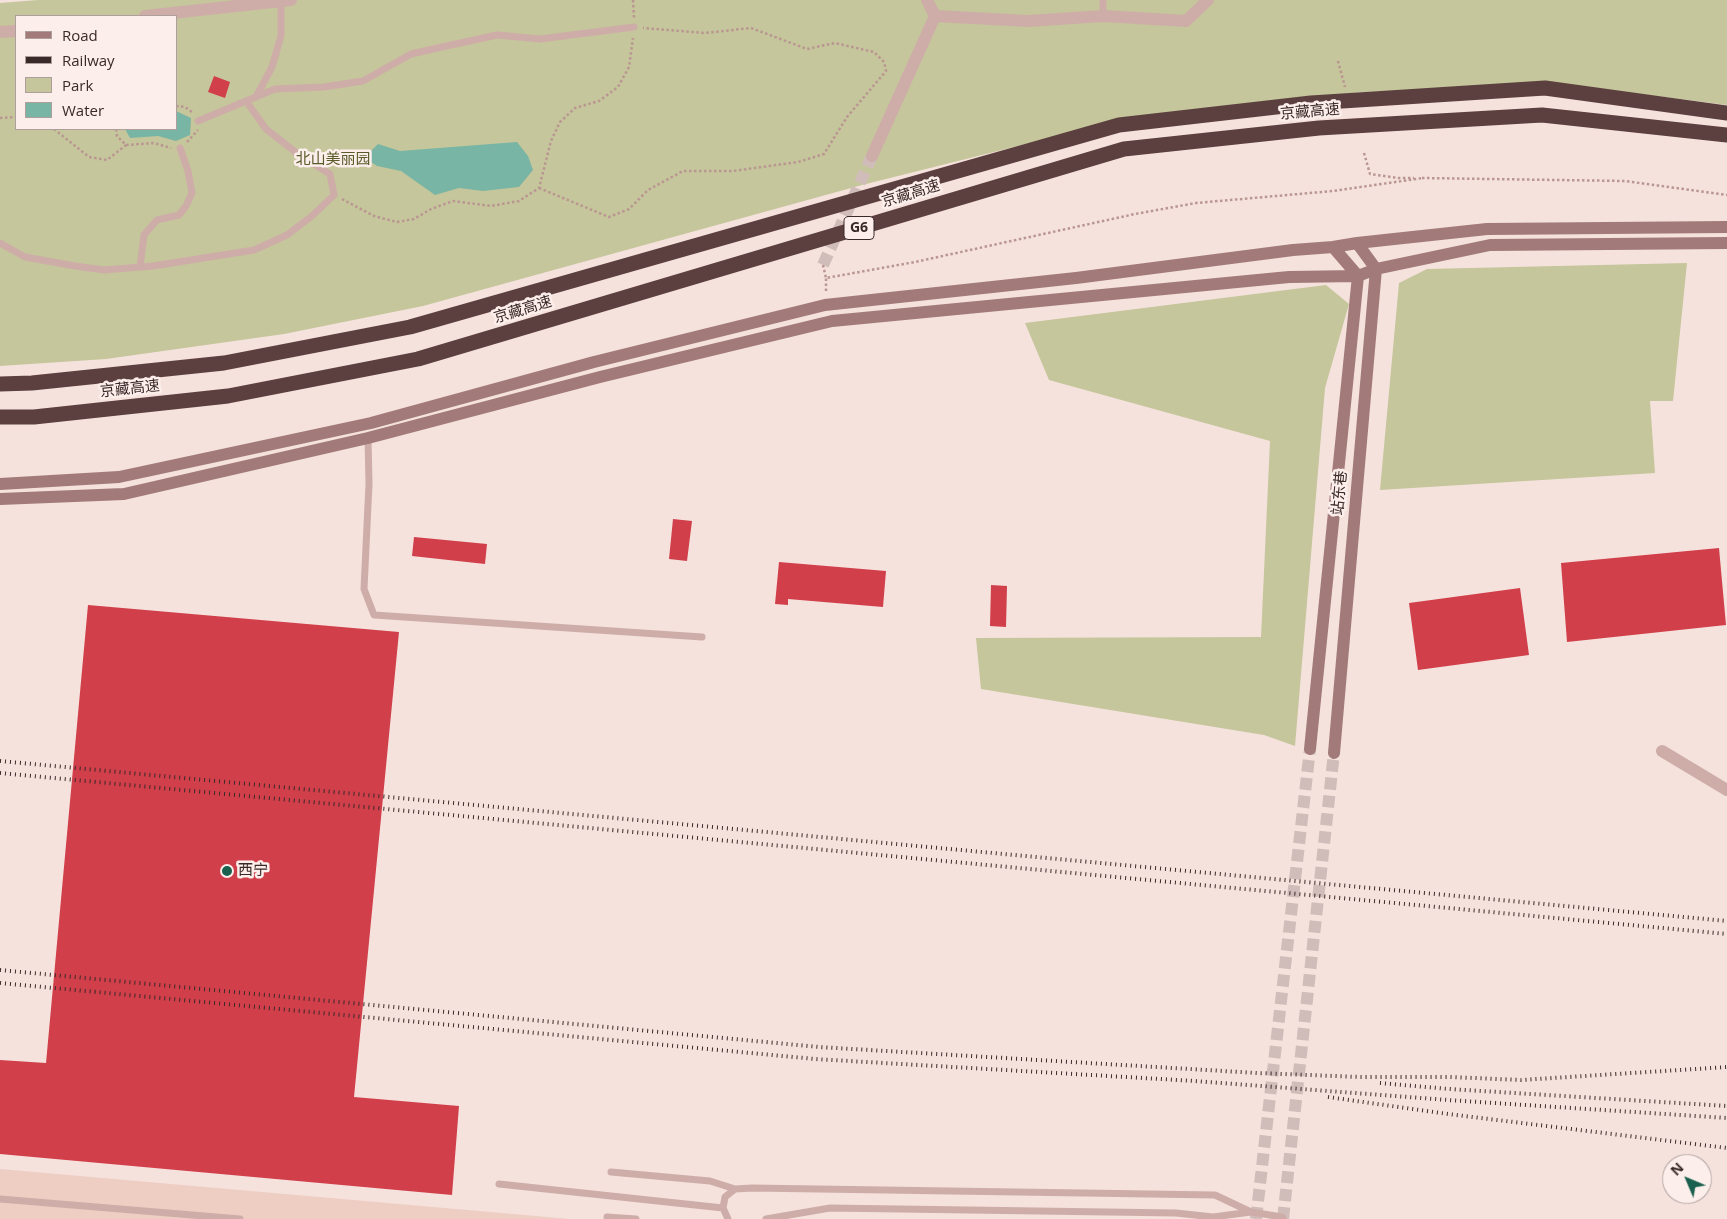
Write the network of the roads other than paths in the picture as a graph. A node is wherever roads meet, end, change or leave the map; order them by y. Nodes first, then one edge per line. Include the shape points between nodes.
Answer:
1 (927, 0) edge
2 (1103, 0) edge
3 (1208, 0) edge
4 (286, 1) edge
5 (154, 15) edge
6 (935, 16) junction
7 (1103, 16) junction
8 (634, 27) road end
9 (15, 30) edge
10 (0, 32) edge
11 (256, 97) junction
12 (246, 101) junction
13 (1727, 114) edge
14 (198, 121) road end
15 (1727, 136) edge
16 (180, 148) road end
17 (872, 156) tunnel mouth
18 (1727, 227) edge
19 (1357, 242) junction
20 (0, 243) edge
21 (1727, 243) edge
22 (1333, 247) junction
23 (140, 267) junction
24 (1376, 269) junction
25 (1358, 276) junction
26 (0, 384) edge
27 (0, 417) edge
28 (368, 438) junction
29 (0, 484) edge
30 (0, 500) edge
31 (702, 637) dead end
32 (1310, 748) tunnel mouth
33 (1662, 751) dead end
34 (1334, 753) tunnel mouth
35 (1727, 790) edge
36 (610, 1172) dead end
37 (499, 1184) dead end
38 (735, 1189) junction
39 (0, 1199) edge
40 (723, 1208) junction
41 (1251, 1212) junction
42 (607, 1217) dead end
43 (240, 1219) edge
44 (636, 1219) edge
45 (728, 1219) edge
46 (766, 1219) edge
47 (1283, 1219) edge

1 - 6 street
2 - 7 lane
3 - 7 street via 1186,21
4 - 5 street
4 - 11 lane via 282,36 272,67
6 - 7 street via 1028,21
6 - 17 street
8 - 11 lane via 540,39 498,36 411,54 363,81 275,89
9 - 10 street
11 - 12 lane
12 - 14 lane
12 - 23 lane via 266,129 330,174 334,195 286,235 254,250
13 - 26 highway, 京藏高速 / G6 via 1545,88 1311,103 1119,124 410,327 224,363
15 - 27 highway, 京藏高速 / G6 via 1542,115 1319,128 1124,149 418,359 228,396 34,417
16 - 23 lane via 192,193 179,215 157,220 144,235
18 - 19 main road via 1487,230
19 - 22 main road
19 - 24 main road
20 - 23 lane via 25,257 75,266 104,270
21 - 24 main road via 1490,245
22 - 25 main road
22 - 29 main road via 825,305 594,362 371,423 119,477
24 - 25 main road
24 - 34 main road, 站东巷
25 - 28 main road via 1289,277 832,321
25 - 32 main road, 站东巷
28 - 30 main road via 124,494
28 - 31 lane via 364,589 374,615
33 - 35 street
36 - 38 lane via 710,1181
37 - 40 lane
38 - 40 lane via 725,1197
38 - 41 lane via 1215,1195
39 - 43 lane
40 - 45 lane
41 - 46 lane via 1213,1217 1176,1213 830,1208
41 - 47 lane
42 - 44 lane

